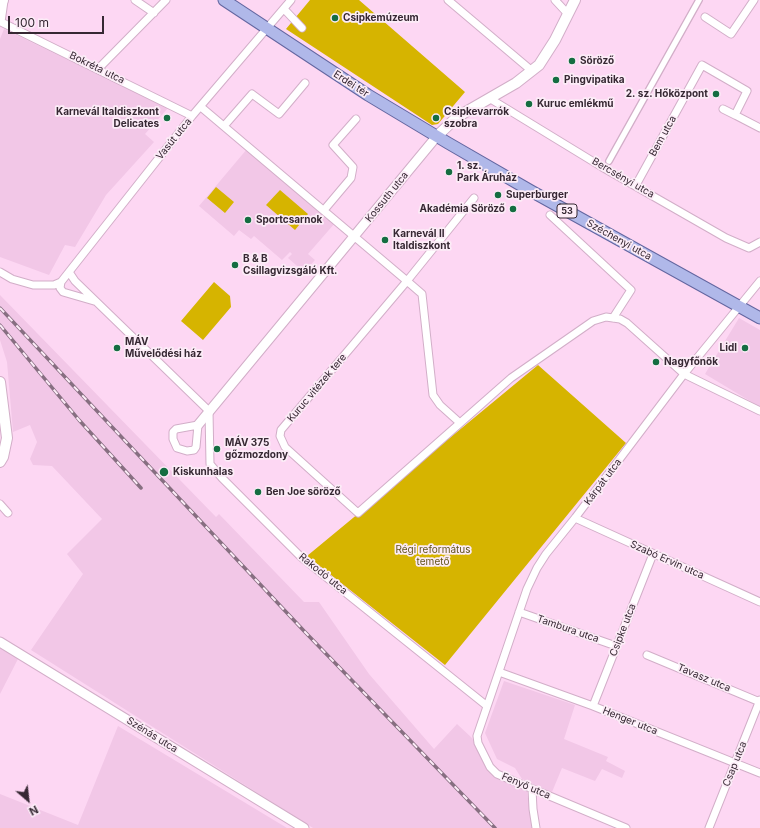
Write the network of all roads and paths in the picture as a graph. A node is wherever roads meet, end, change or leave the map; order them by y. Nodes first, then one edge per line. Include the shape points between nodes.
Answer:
1 (4, 0) edge
2 (135, 0) edge
3 (166, 0) edge
4 (224, 0) edge
5 (291, 0) edge
6 (448, 0) edge
7 (555, 0) edge
8 (575, 0) edge
9 (699, 0) edge
10 (754, 0) edge
11 (0, 6) edge
12 (284, 9) junction
13 (154, 13) junction
14 (568, 14) junction
15 (705, 17) dead end
16 (1, 22) edge
17 (266, 28) junction
18 (302, 28) dead end
19 (98, 69) junction
20 (532, 71) junction
21 (305, 83) dead end
22 (489, 98) junction
23 (201, 107) junction
24 (723, 109) dead end
25 (735, 115) junction
26 (192, 116) junction
27 (356, 119) dead end
28 (224, 126) junction
29 (760, 128) edge
30 (437, 136) junction
31 (609, 161) dead end
32 (636, 186) junction
33 (474, 198) dead end
34 (324, 210) junction
35 (550, 215) dead end
36 (355, 236) junction
37 (760, 242) edge
38 (0, 272) edge
39 (69, 272) junction
40 (407, 280) junction
41 (760, 281) edge
42 (61, 282) junction
43 (739, 307) junction
44 (104, 308) junction
45 (613, 318) junction
46 (760, 318) edge
47 (684, 374) junction
48 (0, 382) edge
49 (209, 411) junction
50 (760, 411) edge
51 (460, 423) junction
52 (198, 425) dead end
53 (0, 462) edge
54 (0, 504) edge
55 (8, 513) dead end
56 (575, 518) junction
57 (653, 554) junction
58 (760, 602) edge
59 (519, 612) junction
60 (0, 642) edge
61 (616, 646) junction
62 (647, 655) dead end
63 (499, 672) junction
64 (760, 701) edge
65 (487, 706) junction
66 (593, 706) junction
67 (736, 764) junction
68 (760, 773) edge
69 (532, 789) junction
70 (304, 828) edge
71 (536, 828) edge
72 (626, 828) edge
73 (709, 828) edge

1 - 11 main road
1 - 16 street
2 - 13 street
3 - 13 street
4 - 17 main road, 53
5 - 12 street, Vasút utca
6 - 20 street
7 - 14 street
8 - 14 main road, Kossuth utca
9 - 31 street
10 - 15 street via 731,34
12 - 17 street, Vasút utca
12 - 18 street
13 - 19 street
14 - 20 main road, Kossuth utca via 548,54
16 - 19 street, Bokréta utca
17 - 23 street, Vasút utca
17 - 30 main road, Erdei tér / 53 via 368,95
19 - 26 street, Bokréta utca
20 - 22 main road, Kossuth utca
21 - 28 street via 279,114 252,94
22 - 30 main road, Kossuth utca via 457,117
22 - 32 street, Bercsényi utca
23 - 26 street, Vasút utca
23 - 28 street
24 - 25 street
25 - 29 street
25 - 32 street, Bem utca via 747,90 702,65
26 - 39 street, Vasút utca
27 - 34 street via 333,145 353,167 351,178
28 - 34 street
30 - 36 street, Kossuth utca
30 - 43 main road, Széchenyi utca / 53 via 524,188
32 - 37 street, Bercsényi utca via 737,243 749,248
33 - 40 street, Kuruc vitézek tere
34 - 36 street
35 - 45 street via 631,290
36 - 40 street
36 - 49 street, Kossuth utca
38 - 42 street via 12,279 33,285 54,285
39 - 42 street, Vasút utca
39 - 44 street
40 - 51 street via 422,294 433,395
40 - 51 street, Kuruc vitézek tere via 281,430 280,439 285,447 358,513
41 - 43 street, Kárpát utca
42 - 44 street via 60,288 63,292 89,299
43 - 46 main road, Széchenyi utca / 53
43 - 47 street, Kárpát utca
44 - 49 street
45 - 47 street via 627,323
45 - 51 street, Kuruc vitézek tere via 606,317 594,321 512,378
47 - 50 street
47 - 56 street, Kárpát utca
48 - 53 main road via 7,438
49 - 52 street, Kossuth utca
49 - 65 street, Rakodó utca via 210,464 222,478 301,557
54 - 55 street
56 - 57 street, Szabó Ervin utca
56 - 59 street, Kárpát utca via 537,568
57 - 58 street, Szabó Ervin utca
57 - 61 street, Csipke utca
59 - 61 street, Tambura utca
59 - 63 street, Kárpát utca
60 - 70 street, Szénás utca
61 - 66 street, Csipke utca
62 - 64 street, Tavasz utca
63 - 65 street, Kárpát utca
63 - 66 street, Henger utca
64 - 67 street, Csap utca
65 - 69 street, Fenyő utca via 477,739 490,767 501,776
66 - 67 street, Henger utca
67 - 68 street, Henger utca
67 - 73 street, Csap utca
69 - 71 street
69 - 72 street, Fenyő utca

